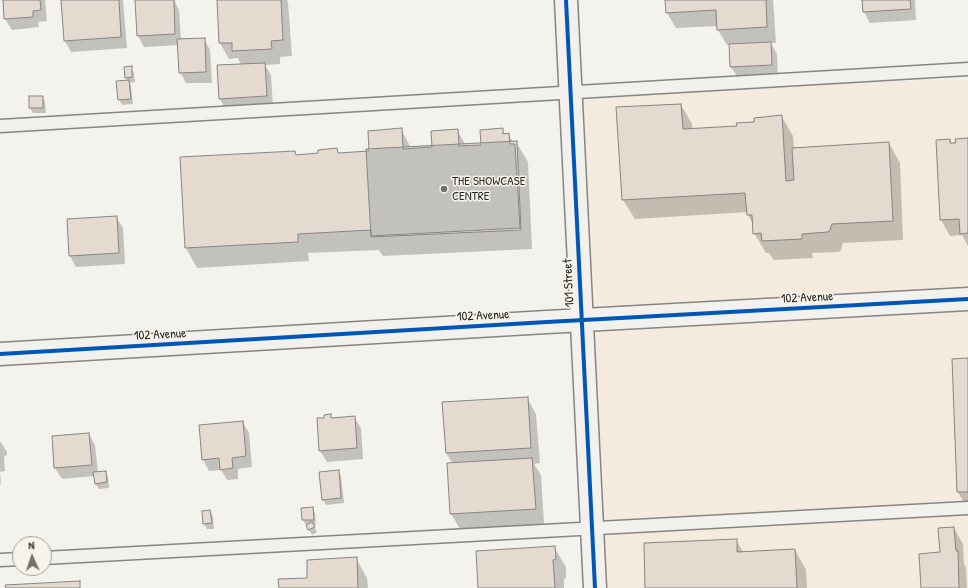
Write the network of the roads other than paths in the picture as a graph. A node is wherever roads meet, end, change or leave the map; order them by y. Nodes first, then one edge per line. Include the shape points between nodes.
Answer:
1 (566, 0) edge
2 (968, 69) edge
3 (570, 92) junction
4 (0, 126) edge
5 (968, 299) edge
6 (581, 320) junction
7 (0, 354) edge
8 (968, 508) edge
9 (591, 528) junction
10 (52, 558) edge
11 (12, 559) edge
12 (0, 560) edge
13 (595, 588) edge

1 - 3 street, 101 Street
2 - 3 lane
3 - 4 lane
3 - 6 street, 101 Street
5 - 6 street, 102 Avenue
6 - 7 street, 102 Avenue
6 - 9 street, 101 Street
8 - 9 lane
9 - 10 lane
9 - 13 street, 101 Street
11 - 12 lane

